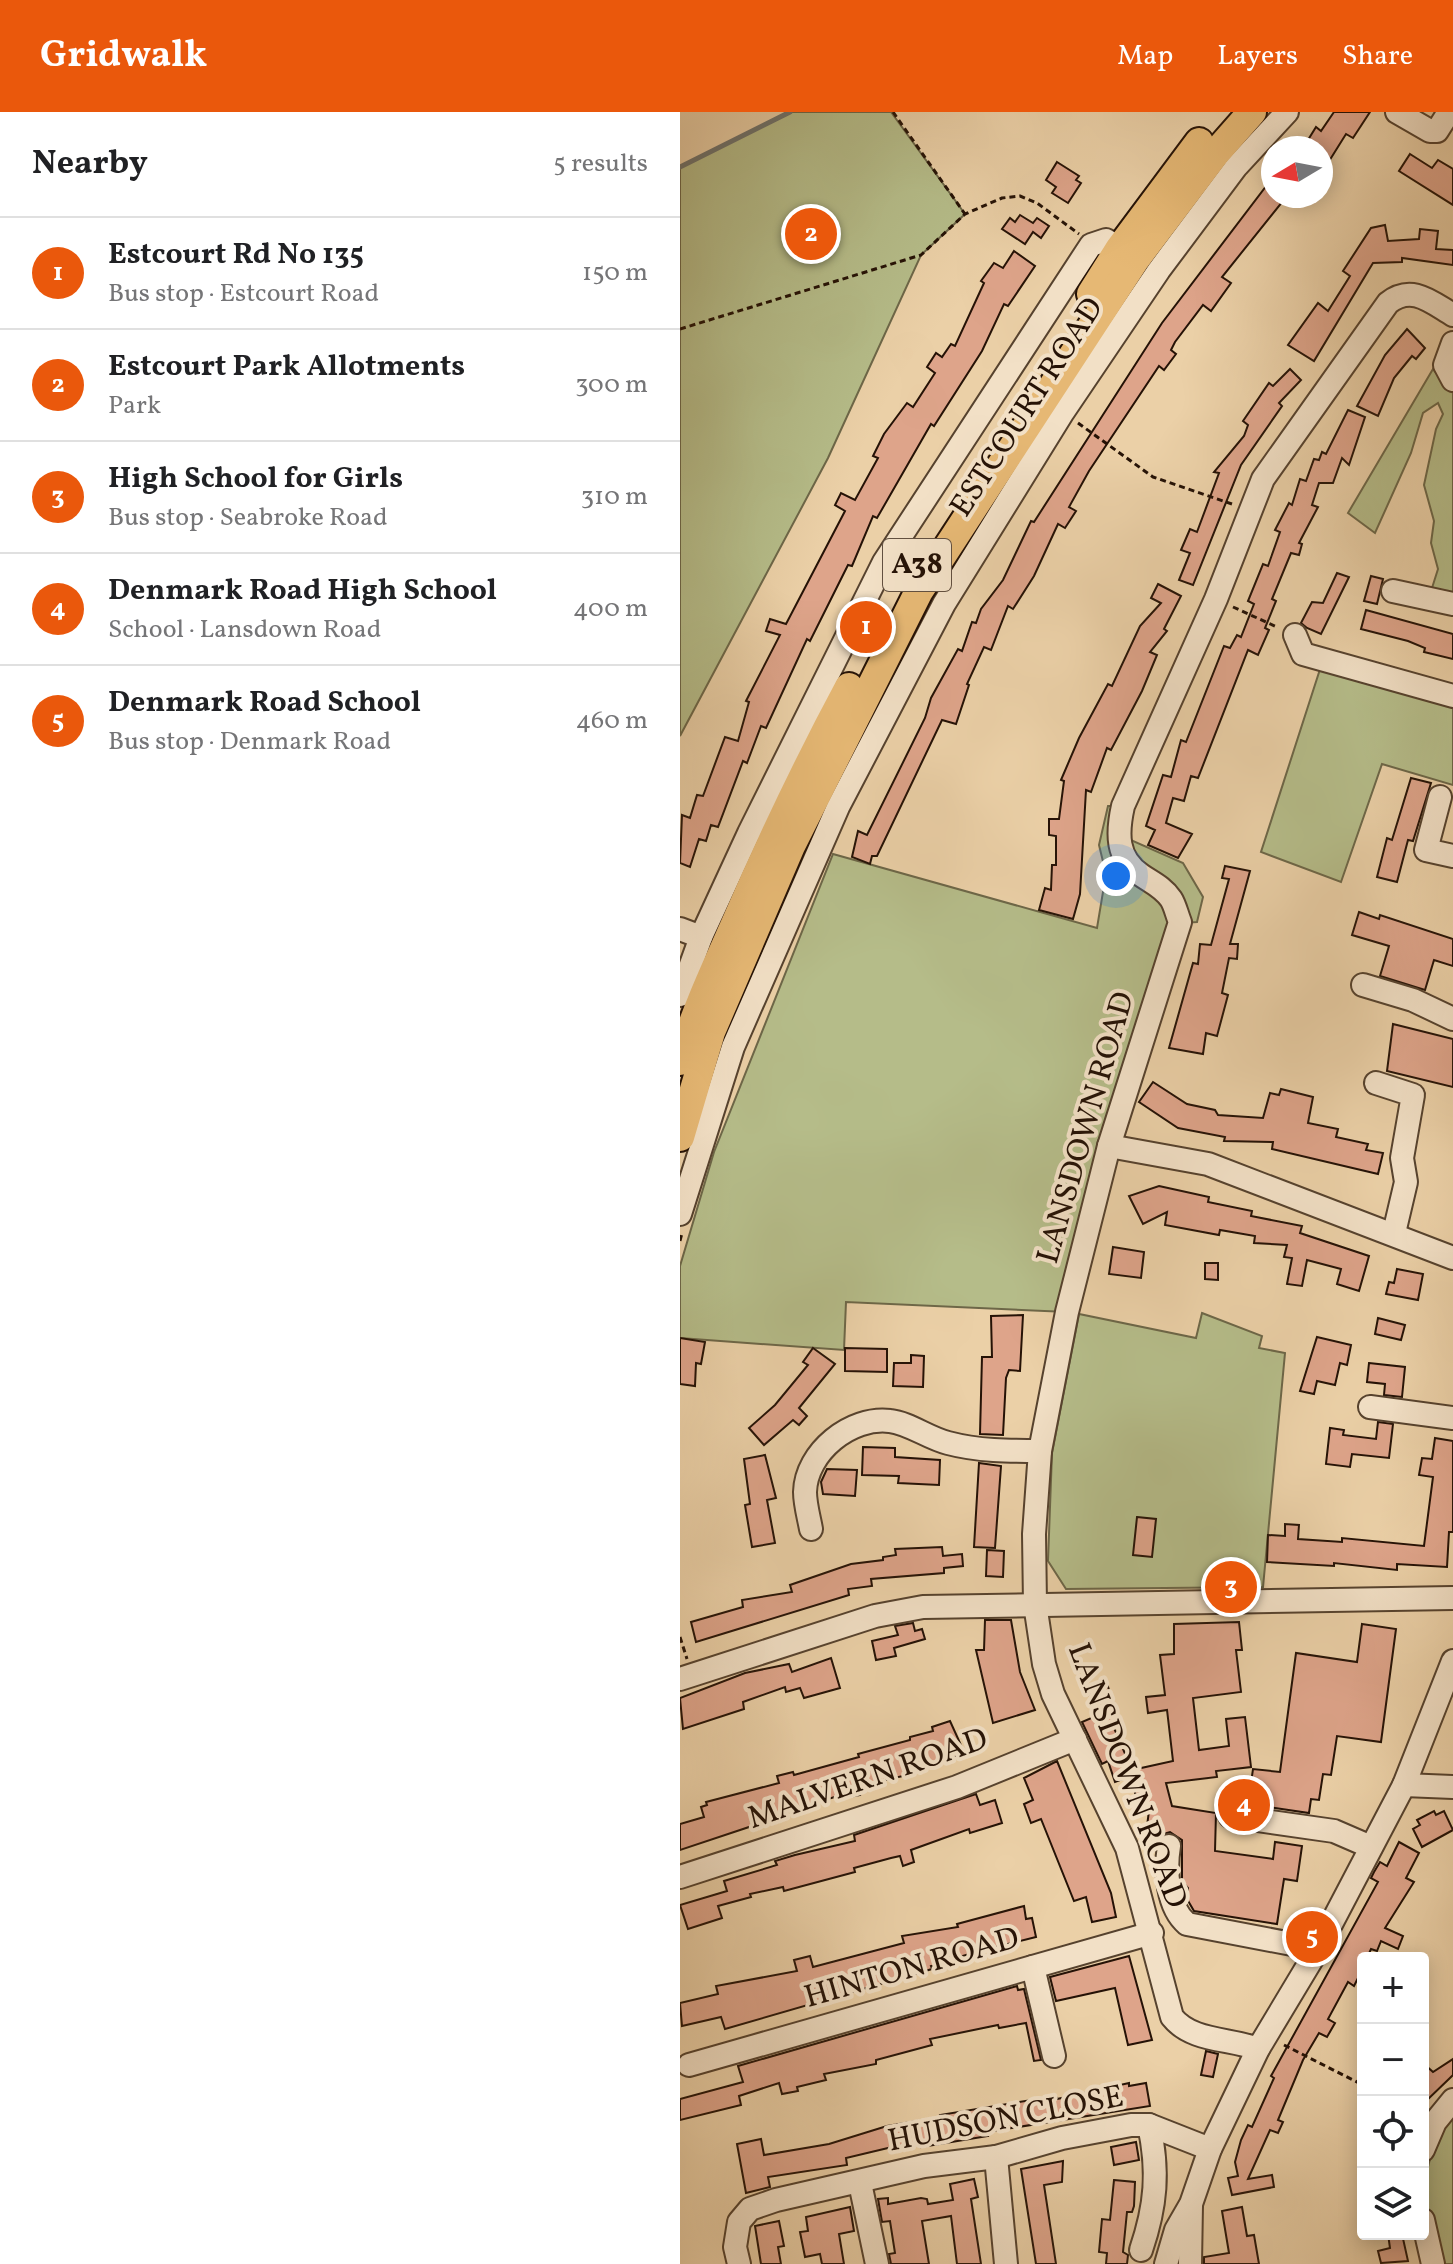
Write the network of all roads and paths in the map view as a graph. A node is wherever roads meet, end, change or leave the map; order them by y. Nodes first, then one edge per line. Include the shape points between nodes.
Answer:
1 (893, 112) edge
2 (1227, 112) edge
3 (1252, 112) edge
4 (1287, 112) edge
5 (1397, 112) edge
6 (1449, 112) edge
7 (965, 214) junction
8 (1091, 245) junction
9 (1120, 248) junction
10 (1453, 315) edge
11 (680, 329) edge
12 (1453, 343) edge
13 (1453, 380) edge
14 (1071, 418) dead end
15 (1238, 506) dead end
16 (1393, 591) dead end
17 (1453, 604) edge
18 (1228, 605) dead end
19 (1295, 635) joint
20 (1453, 696) edge
21 (1440, 797) dead end
22 (827, 800) junction
23 (760, 836) junction
24 (1453, 856) edge
25 (690, 933) edge
26 (1363, 985) dead end
27 (680, 995) edge
28 (1453, 1019) edge
29 (686, 1022) edge
30 (680, 1061) edge
31 (1376, 1083) dead end
32 (680, 1137) edge
33 (1109, 1146) junction
34 (682, 1221) edge
35 (1394, 1233) junction
36 (680, 1241) edge
37 (1453, 1258) edge
38 (1370, 1407) dead end
39 (1453, 1418) edge
40 (1040, 1451) junction
41 (803, 1519) dead end
42 (1453, 1598) edge
43 (1035, 1604) junction
44 (1453, 1661) edge
45 (680, 1679) edge
46 (1075, 1739) junction
47 (1404, 1785) junction
48 (1453, 1787) edge
49 (1230, 1816) dead end
50 (1169, 1846) dead end
51 (1371, 1847) junction
52 (680, 1877) edge
53 (1152, 1933) junction
54 (1318, 1949) junction
55 (1033, 1967) junction
56 (1262, 2042) junction
57 (1054, 2056) dead end
58 (689, 2065) dead end
59 (1357, 2082) edge
60 (1453, 2100) edge
61 (1149, 2125) junction
62 (1429, 2136) edge
63 (1210, 2149) junction
64 (996, 2157) junction
65 (860, 2183) junction
66 (1191, 2204) junction
67 (1428, 2240) edge
68 (1141, 2250) dead end
69 (739, 2264) edge
70 (877, 2264) edge
71 (1006, 2264) edge
72 (1166, 2264) edge
73 (1190, 2264) edge
74 (1433, 2264) edge

1 - 7 path
2 - 9 main road, ESTCOURT ROAD / A38
3 - 22 main road, ESTCOURT ROAD / A38 via 1135,260 919,591
4 - 22 street, ESTCOURT ROAD via 1236,167 1159,270 1063,412
5 - 6 street via 1430,131 1437,131
7 - 8 path via 1020,196
7 - 11 path via 921,255
8 - 9 street, ESTCOURT ROAD via 1106,240
8 - 23 street, ESTCOURT ROAD via 884,562
9 - 23 main road, ESTCOURT ROAD / A38 via 907,581 797,782
10 - 33 street, LANSDOWN ROAD via 1420,295 1398,295 1388,303 1263,479 1216,599 1123,806 1117,834 1123,854 1137,873 1171,899 1180,922
12 - 13 street via 1445,365
14 - 15 path via 1153,477
16 - 17 street
18 - 19 path
19 - 20 street via 1303,654
21 - 24 street via 1426,850
22 - 32 main road, ESTCOURT ROAD / A38 via 711,1032
22 - 34 street, ESTCOURT ROAD via 733,1047
23 - 25 street, ESTCOURT ROAD
23 - 29 main road, ESTCOURT ROAD / A38
25 - 27 street, ESTCOURT ROAD
26 - 28 street
29 - 30 main road, ESTCOURT ROAD / A38
31 - 35 street via 1413,1095 1402,1158 1406,1182
33 - 35 street via 1208,1164
33 - 40 street, LANSDOWN ROAD via 1067,1312
34 - 36 path
35 - 37 street
38 - 39 street
40 - 41 street via 961,1446 893,1421 867,1420 844,1429 810,1468
40 - 43 street, LANSDOWN ROAD
42 - 43 street
43 - 45 street via 923,1607 875,1616
43 - 46 street, LANSDOWN ROAD via 1044,1664
44 - 47 street
46 - 52 street, MALVERN ROAD via 957,1787
46 - 53 street, LANSDOWN ROAD via 1127,1848
47 - 48 street
47 - 51 street
49 - 51 street via 1334,1831
50 - 54 street via 1165,1870 1178,1916 1187,1924
51 - 54 street
53 - 55 street, HINTON ROAD
53 - 56 street, LANSDOWN ROAD via 1172,2017 1181,2028
54 - 56 street
55 - 57 street
55 - 58 street, HINTON ROAD
56 - 59 path
56 - 63 street
60 - 62 street
61 - 63 street, HUDSON CLOSE
61 - 64 street, HUDSON CLOSE via 1062,2138
61 - 68 street via 1157,2194
63 - 66 street
64 - 65 street, HUDSON CLOSE via 924,2166
64 - 71 street
65 - 69 street, HUDSON CLOSE via 750,2209 739,2222
65 - 70 street
66 - 72 street
66 - 73 street
67 - 74 street

